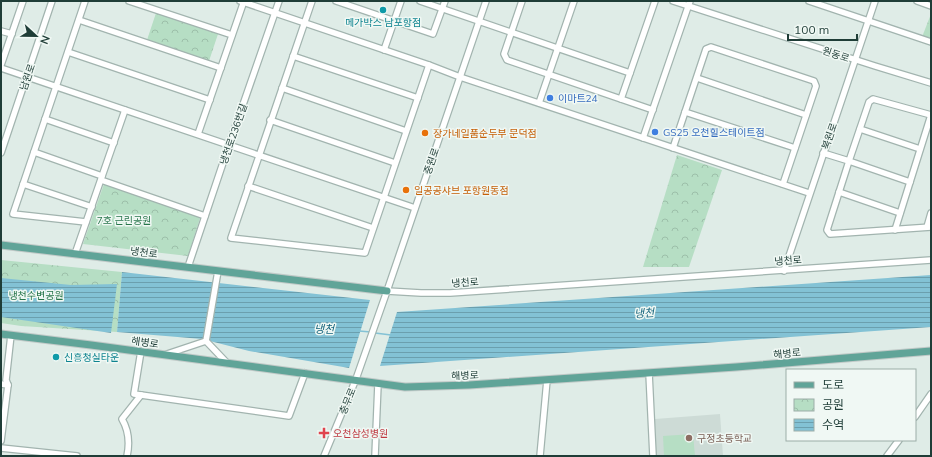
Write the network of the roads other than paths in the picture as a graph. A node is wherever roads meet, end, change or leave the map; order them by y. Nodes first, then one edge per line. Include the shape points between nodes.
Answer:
1 (23, 1) edge
2 (52, 1) edge
3 (85, 1) edge
4 (129, 1) edge
5 (243, 1) edge
6 (278, 1) edge
7 (312, 1) edge
8 (336, 1) edge
9 (401, 1) edge
10 (420, 1) edge
11 (445, 1) edge
12 (486, 1) edge
13 (522, 1) edge
14 (573, 1) edge
15 (655, 1) edge
16 (673, 1) edge
17 (809, 1) edge
18 (875, 1) edge
19 (917, 1) edge
20 (344, 2) edge
21 (689, 4) edge
22 (931, 6) edge
23 (442, 9) junction
24 (274, 13) junction
25 (79, 20) junction
26 (394, 21) junction
27 (868, 21) junction
28 (479, 22) junction
29 (304, 23) junction
30 (1, 31) edge
31 (511, 32) junction
32 (12, 34) junction
33 (232, 35) junction
34 (931, 42) edge
35 (558, 48) junction
36 (384, 50) junction
37 (68, 52) junction
38 (293, 56) junction
39 (855, 60) junction
40 (429, 65) junction
41 (1, 67) edge
42 (221, 68) junction
43 (630, 72) junction
44 (549, 75) junction
45 (27, 76) junction
46 (460, 77) junction
47 (696, 78) junction
48 (931, 83) edge
49 (56, 86) junction
50 (282, 88) junction
51 (418, 98) junction
52 (621, 99) junction
53 (210, 100) junction
54 (539, 104) junction
55 (125, 110) junction
56 (653, 110) junction
57 (685, 112) junction
58 (806, 115) junction
59 (931, 115) edge
60 (45, 119) junction
61 (270, 120) junction
62 (860, 129) junction
63 (406, 131) junction
64 (198, 134) junction
65 (643, 138) junction
66 (114, 143) junction
67 (229, 145) junction
68 (672, 148) junction
69 (795, 148) junction
70 (920, 149) junction
71 (34, 152) junction
72 (1, 153) edge
73 (823, 153) junction
74 (259, 155) junction
75 (849, 162) junction
76 (395, 163) junction
77 (102, 178) junction
78 (910, 182) junction
79 (23, 184) junction
80 (783, 184) junction
81 (248, 186) junction
82 (839, 192) junction
83 (809, 193) junction
84 (383, 197) junction
85 (92, 207) junction
86 (415, 208) junction
87 (900, 213) junction
88 (931, 213) edge
89 (205, 216) junction
90 (86, 222) junction
91 (929, 227) edge
92 (373, 228) junction
93 (895, 230) junction
94 (1, 245) edge
95 (75, 254) junction
96 (931, 260) edge
97 (188, 267) junction
98 (218, 271) junction
99 (784, 271) junction
100 (387, 290) junction
101 (384, 300) joint
102 (1, 334) edge
103 (11, 336) junction
104 (206, 341) junction
105 (141, 351) junction
106 (931, 351) edge
107 (166, 355) junction
108 (227, 362) junction
109 (305, 373) junction
110 (649, 373) junction
111 (356, 379) junction
112 (547, 380) junction
113 (1, 384) edge
114 (378, 384) junction
115 (8, 385) junction
116 (931, 394) edge
117 (141, 395) junction
118 (916, 416) edge
119 (1, 441) edge
120 (897, 441) edge
121 (1, 448) edge
122 (77, 456) edge
123 (127, 456) edge
124 (324, 456) edge
125 (375, 456) edge
126 (540, 456) edge
127 (652, 456) edge
128 (887, 456) edge

1 - 32 street
2 - 45 street, 남원로
3 - 25 street
4 - 33 street
5 - 24 street
5 - 33 street
6 - 24 street, 냉천로236번길
7 - 29 street
8 - 20 street
9 - 26 street
10 - 23 street
11 - 23 street
12 - 28 street, 중원로
13 - 31 street
14 - 35 street
15 - 43 street
16 - 21 street, 원동로
17 - 27 street
18 - 27 street, 북원로
19 - 22 street
20 - 26 street
21 - 39 street, 원동로
21 - 56 street
23 - 26 street via 434,34
23 - 28 street
24 - 29 street
24 - 67 street, 냉천로236번길
25 - 37 street
25 - 42 street
26 - 36 street
27 - 34 street
27 - 39 street, 북원로
28 - 31 street
28 - 46 street, 중원로
29 - 36 street
29 - 38 street
30 - 32 street
31 - 35 street
31 - 44 street via 505,58
32 - 41 street
33 - 42 street
35 - 43 street
35 - 44 street
36 - 40 street
37 - 49 street
37 - 53 street
38 - 50 street
38 - 51 street
39 - 48 street, 원동로
39 - 73 street, 북원로
40 - 46 street
40 - 51 street
41 - 45 street
42 - 53 street
43 - 52 street
44 - 52 street
44 - 54 street
45 - 49 street
45 - 72 street, 남원로
46 - 54 street
46 - 86 street, 중원로
47 - 57 street
47 - 58 street
47 - 58 street via 706,49 711,47 814,81 816,86
49 - 55 street
49 - 60 street
50 - 61 street
50 - 63 street
51 - 63 street
52 - 56 street
53 - 64 street
54 - 65 street
55 - 64 street
55 - 66 street
56 - 65 street
57 - 68 street
57 - 69 street
58 - 69 street
59 - 62 street via 874,99 869,102
59 - 70 street
60 - 66 street
60 - 71 street
61 - 74 street
61 - 76 street
62 - 70 street
62 - 75 street
63 - 76 street
64 - 67 street
65 - 68 street
66 - 77 street
67 - 74 street
67 - 89 street, 냉천로236번길
68 - 80 street
69 - 80 street
70 - 78 street
71 - 77 street
71 - 79 street
73 - 75 street
73 - 83 street, 북원로
74 - 81 street
74 - 84 street
75 - 78 street
75 - 82 street
76 - 84 street
77 - 85 street
77 - 89 street
78 - 87 street
79 - 85 street
79 - 90 street via 13,214
80 - 83 street
81 - 92 street
81 - 92 street via 231,238 365,253
82 - 87 street
82 - 93 street via 827,230 830,234
83 - 99 street, 북원로
84 - 86 street
84 - 92 street
85 - 90 street
86 - 100 street, 중원로
87 - 93 street
88 - 91 street
89 - 97 street, 냉천로236번길
90 - 95 street
91 - 93 street
94 - 95 main road, 냉천로
95 - 97 main road, 냉천로
96 - 99 street, 냉천로
97 - 98 main road, 냉천로
98 - 100 main road, 냉천로
98 - 104 street
99 - 100 street, 냉천로 via 446,293
100 - 101 street, 중원로
101 - 111 street, 충무로
102 - 103 main road, 해병로
103 - 105 main road, 해병로
103 - 115 street via 6,380
104 - 107 street
104 - 108 street
105 - 107 main road, 해병로
105 - 117 street via 134,394
106 - 110 main road, 해병로
107 - 108 main road, 해병로
108 - 109 main road, 해병로
109 - 111 main road, 해병로
109 - 117 street via 289,416
110 - 112 main road, 해병로
110 - 127 street
111 - 114 main road, 해병로
111 - 124 street, 충무로
112 - 114 main road, 해병로 via 469,385
112 - 126 street
113 - 115 street
114 - 125 street
115 - 119 street
116 - 118 street
117 - 123 street via 122,419 128,429
120 - 128 street
121 - 122 street

